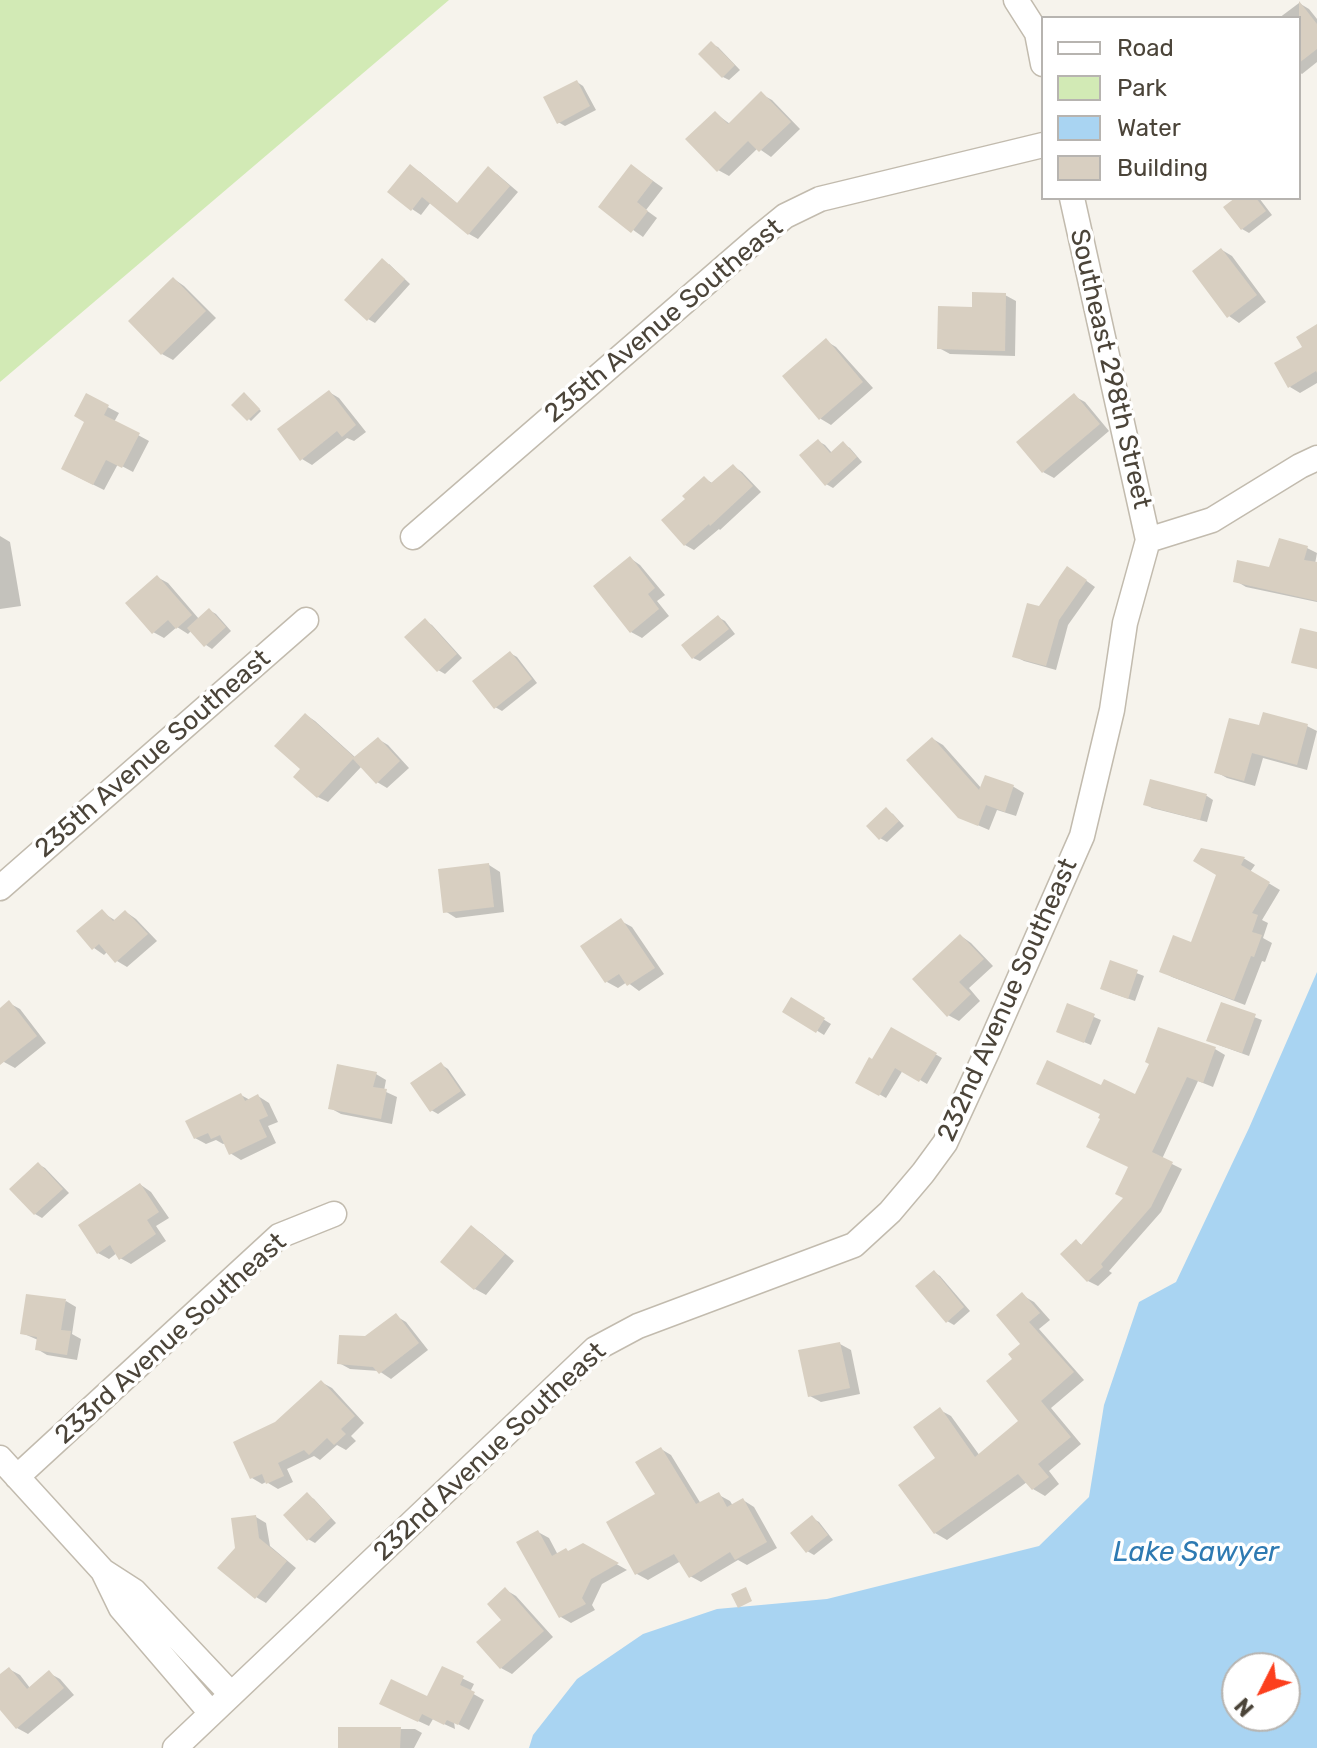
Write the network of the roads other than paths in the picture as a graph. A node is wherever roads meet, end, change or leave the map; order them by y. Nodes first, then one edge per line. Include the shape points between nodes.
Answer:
1 (1016, 0) edge
2 (1041, 54) edge
3 (1041, 145) edge
4 (1072, 200) edge
5 (1317, 458) edge
6 (413, 537) dead end
7 (1148, 540) junction
8 (306, 620) dead end
9 (0, 888) edge
10 (334, 1214) dead end
11 (0, 1458) edge
12 (17, 1477) junction
13 (103, 1571) junction
14 (231, 1694) junction
15 (211, 1713) junction
16 (175, 1748) edge

1 - 2 street via 1037,33
3 - 6 street, 235th Avenue Southeast via 820,199 785,216
4 - 7 street, Southeast 298th Street
5 - 7 street via 1212,520
7 - 14 street, 232nd Avenue Southeast via 1125,623 1112,710 1082,836 945,1143 923,1173 854,1245 638,1326 595,1349
8 - 9 street, 235th Avenue Southeast
10 - 12 street, 233rd Avenue Southeast via 279,1236
11 - 12 street
12 - 13 street
13 - 14 street via 134,1591
13 - 15 street via 121,1608
14 - 15 street, 232nd Avenue Southeast
15 - 16 street, 232nd Avenue Southeast

